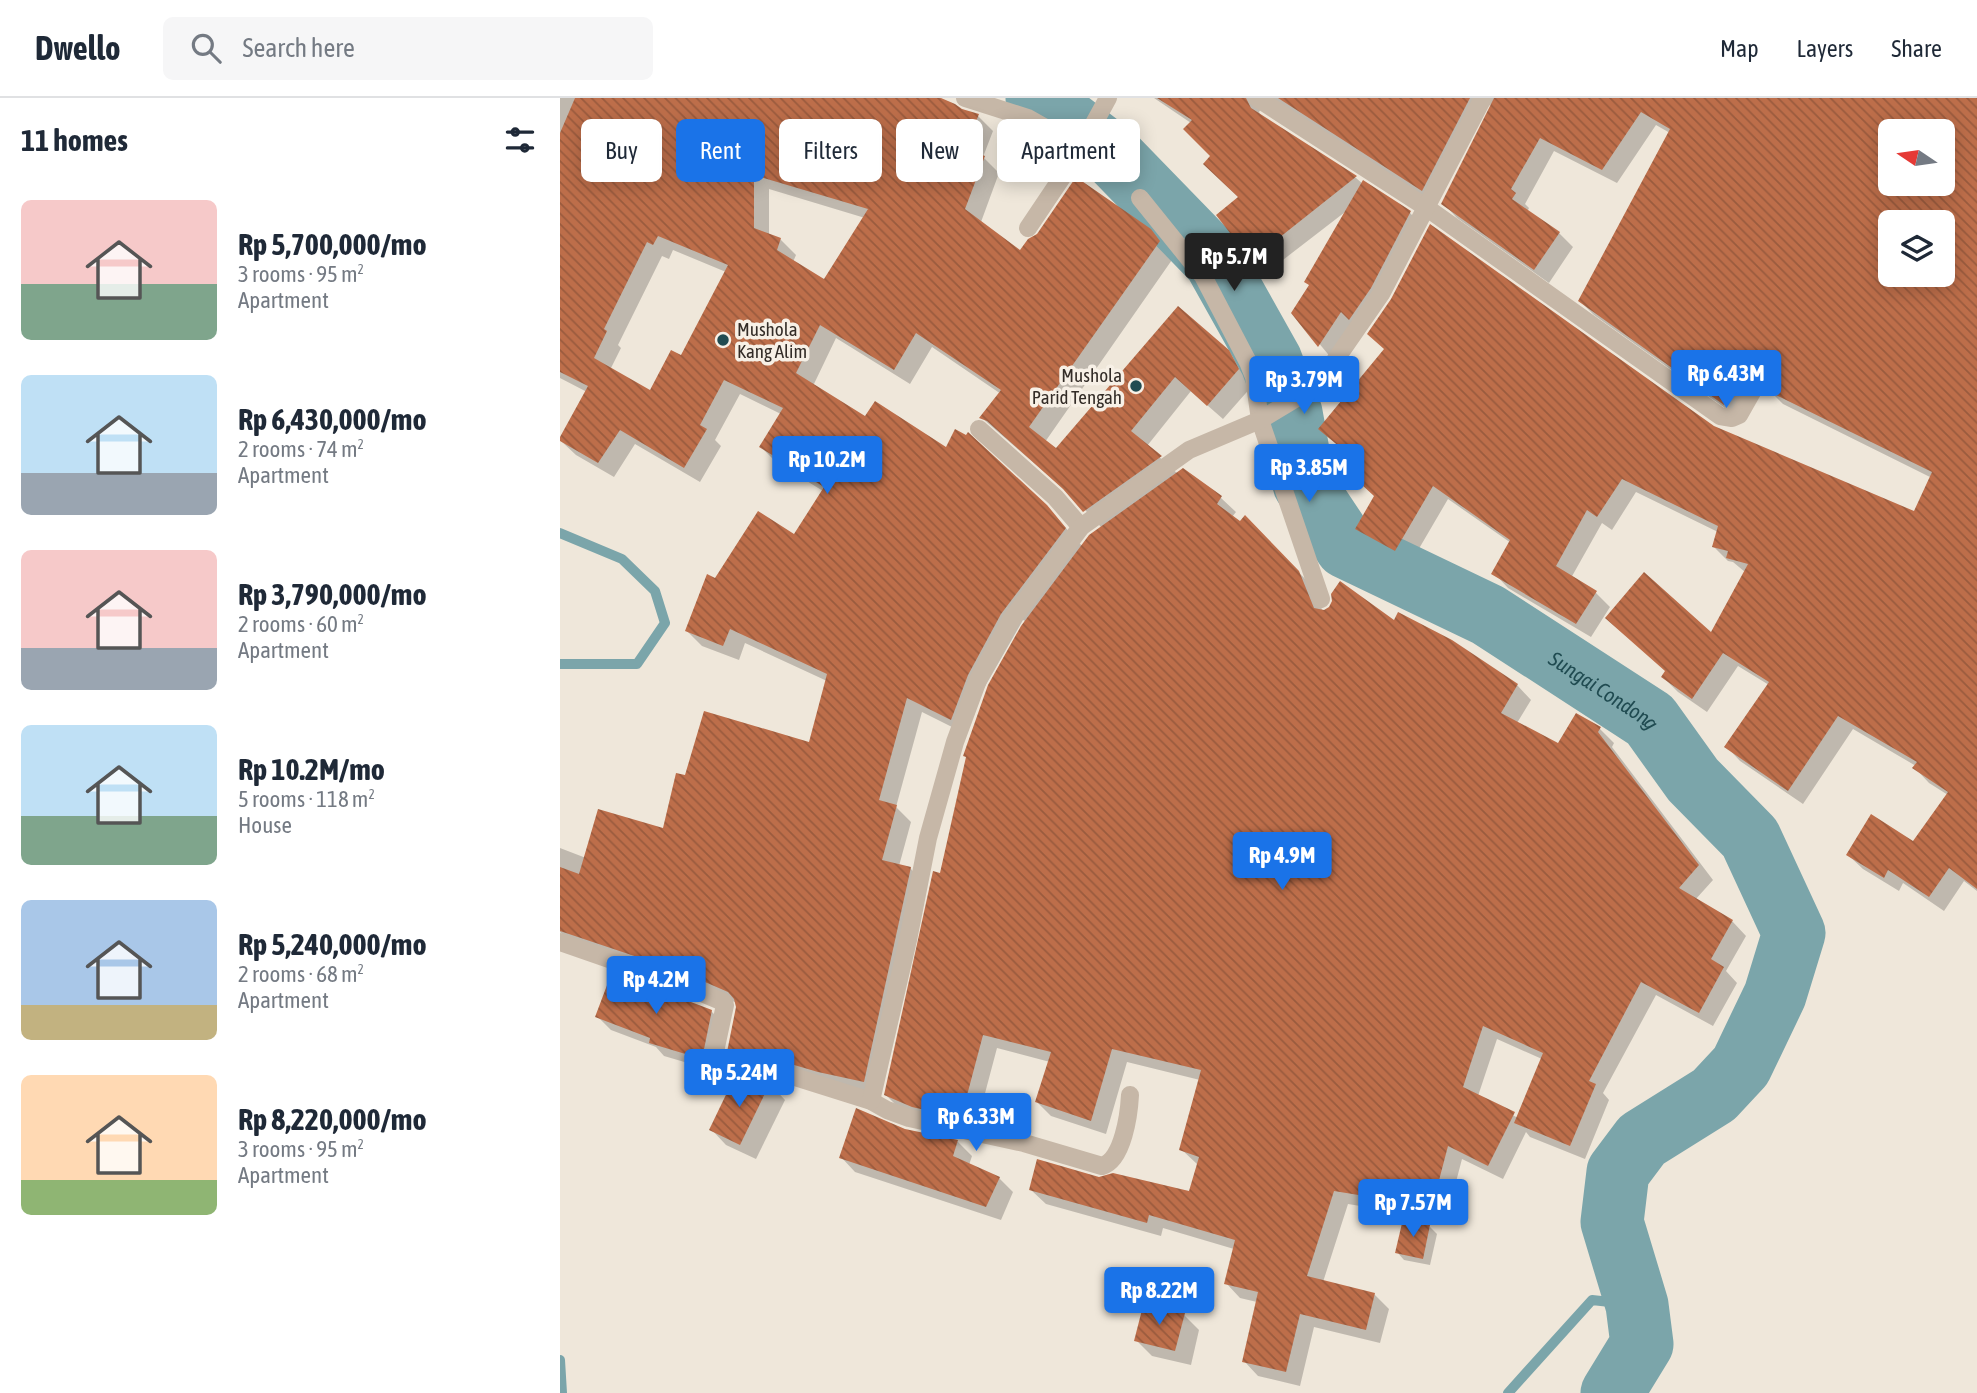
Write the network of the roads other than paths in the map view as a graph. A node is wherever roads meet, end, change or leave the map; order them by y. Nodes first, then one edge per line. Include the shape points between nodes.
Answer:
1 (965, 98) edge
2 (1108, 98) edge
3 (1256, 98) edge
4 (1483, 98) edge
5 (1030, 119) edge
6 (1097, 119) edge
7 (1058, 182) edge
8 (1140, 198) dead end
9 (1427, 208) junction
10 (1028, 228) dead end
11 (1765, 369) dead end
12 (1265, 417) junction
13 (979, 429) dead end
14 (1081, 527) junction
15 (1321, 599) dead end
16 (560, 942) edge
17 (1130, 1095) dead end
18 (870, 1101) junction

1 - 5 street
2 - 6 street
3 - 9 street
4 - 9 street
7 - 10 street
8 - 12 street via 1203,276 1248,362
9 - 11 street via 1720,416 1739,415
9 - 12 street via 1381,295 1318,385
12 - 14 street via 1189,450
12 - 15 street
13 - 14 street via 1055,497
14 - 18 street via 1011,620 978,680 955,741 928,838
16 - 18 street via 723,1002 713,1061 782,1073
17 - 18 street via 1125,1133 1112,1160 1102,1166 909,1118

